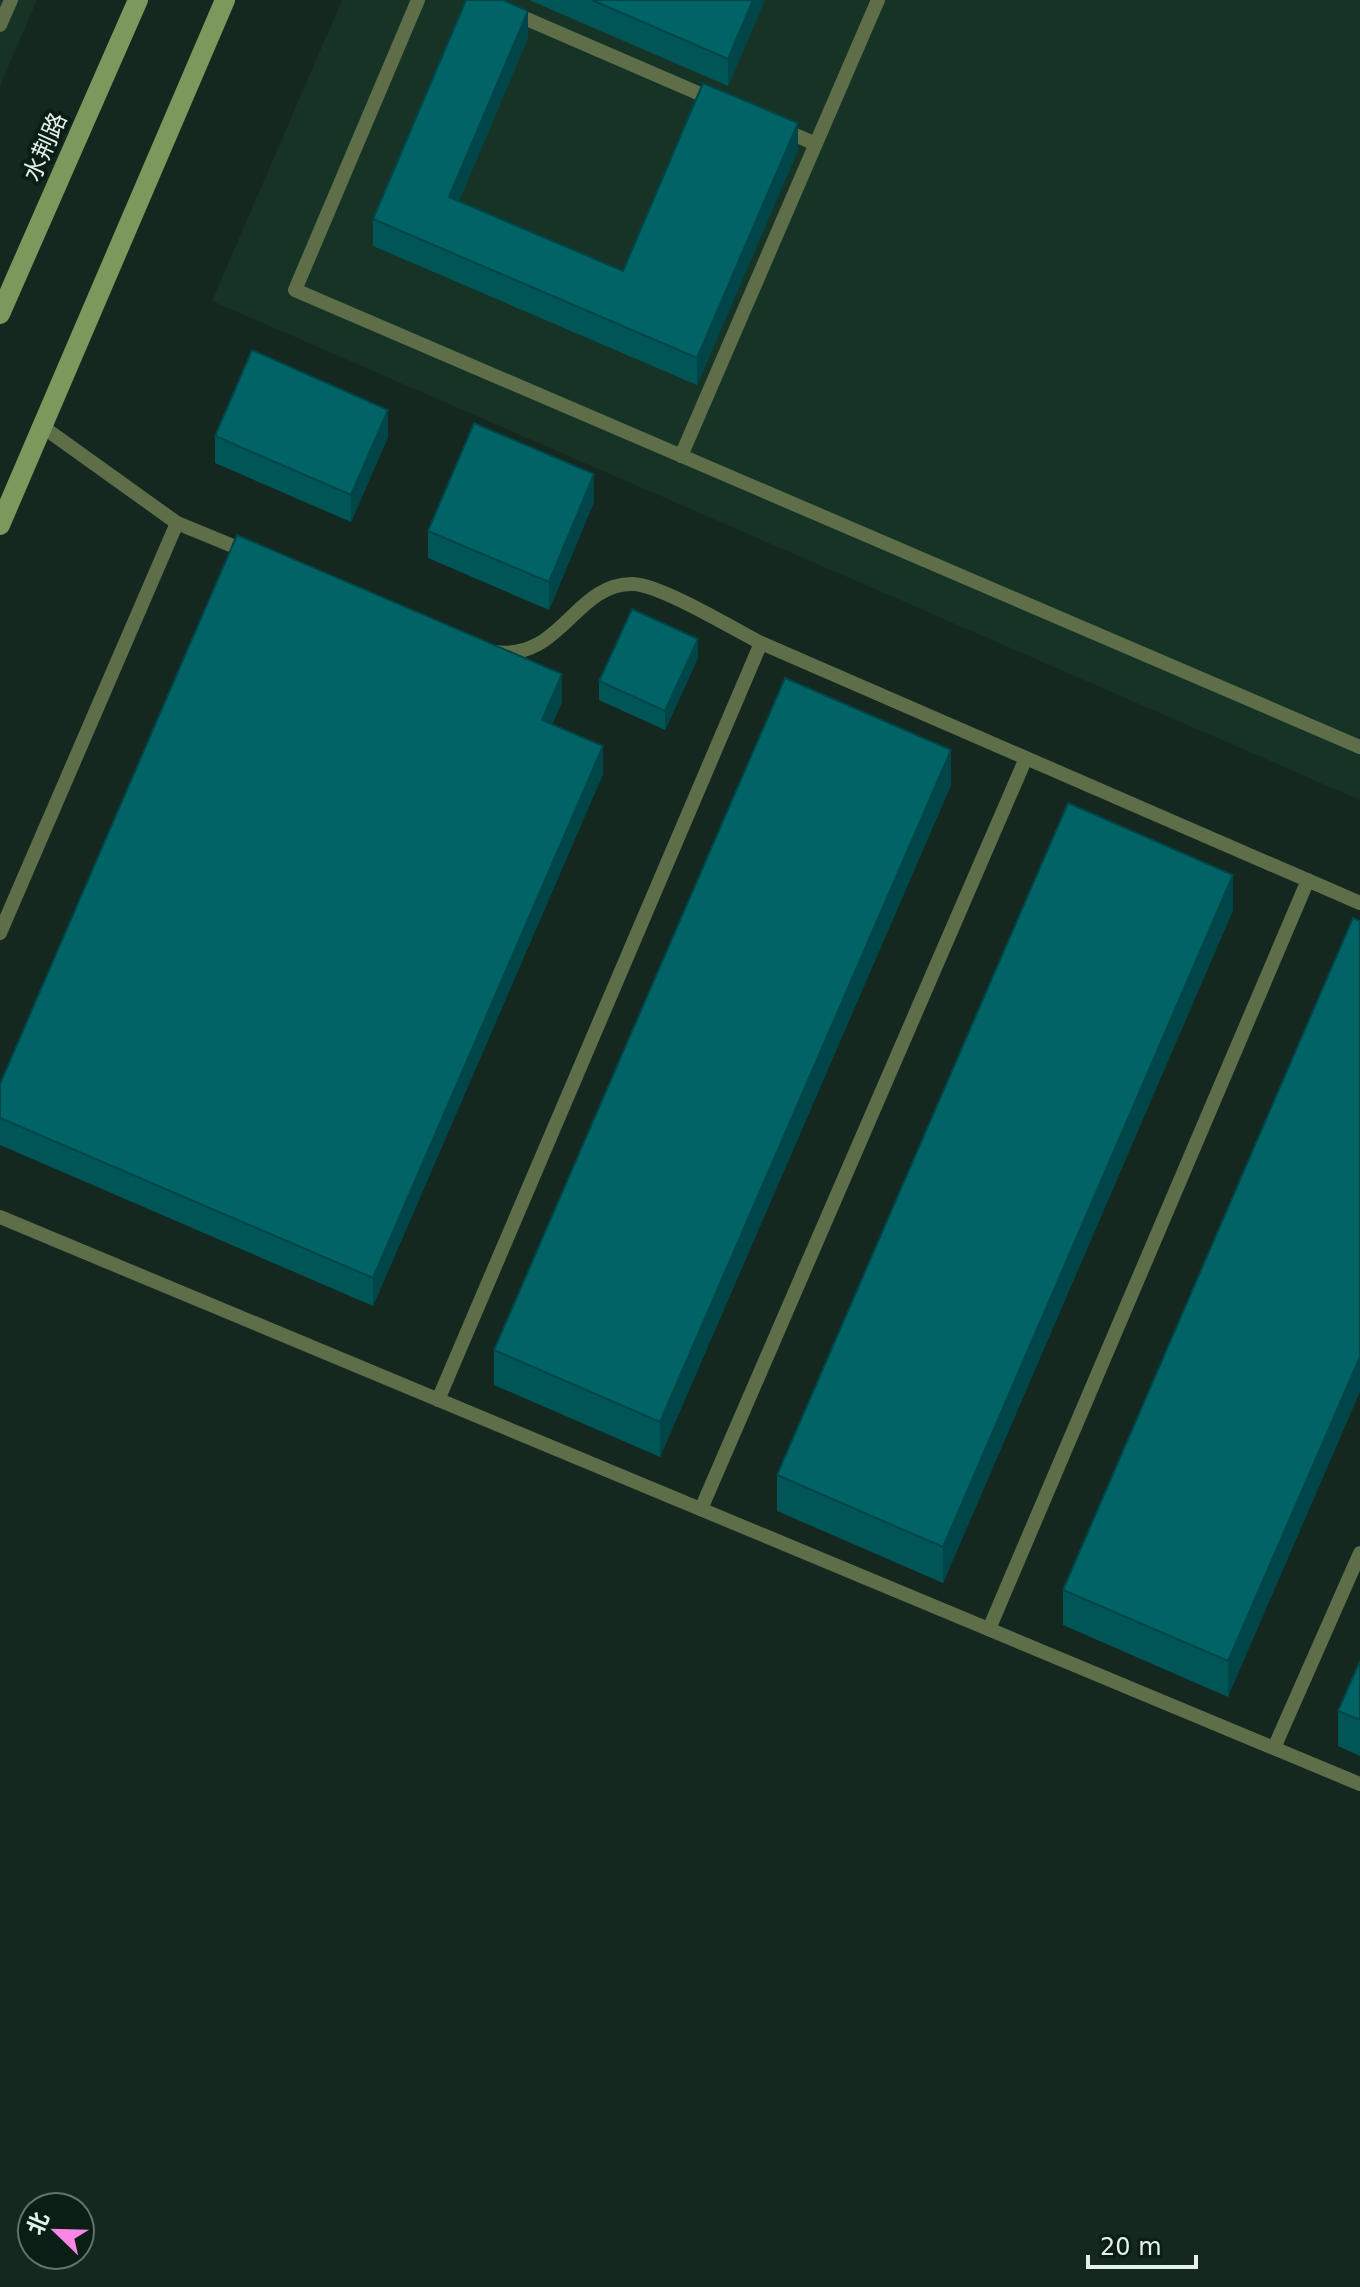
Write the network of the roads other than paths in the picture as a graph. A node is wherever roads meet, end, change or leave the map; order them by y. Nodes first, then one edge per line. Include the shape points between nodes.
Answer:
1 (11, 0) edge
2 (138, 0) edge
3 (225, 0) edge
4 (418, 0) edge
5 (483, 0) edge
6 (878, 0) edge
7 (0, 25) edge
8 (729, 107) edge
9 (772, 125) edge
10 (816, 144) junction
11 (0, 314) edge
12 (43, 427) junction
13 (681, 456) junction
14 (177, 523) junction
15 (0, 525) edge
16 (263, 559) edge
17 (761, 643) junction
18 (478, 649) edge
19 (1360, 747) edge
20 (1026, 758) junction
21 (1308, 880) junction
22 (1360, 903) edge
23 (0, 933) edge
24 (0, 1217) edge
25 (438, 1400) junction
26 (701, 1509) junction
27 (1360, 1553) edge
28 (989, 1629) junction
29 (1274, 1748) junction
30 (1360, 1784) edge

1 - 7 lane
2 - 11 main road, 水荆路
3 - 12 main road
4 - 13 lane via 295,290
5 - 8 lane
6 - 10 lane
9 - 10 lane
10 - 13 lane
12 - 14 lane
12 - 15 main road
13 - 19 lane
14 - 16 lane
14 - 23 lane
17 - 18 lane via 653,588 632,584 599,594 550,637 523,652
17 - 20 lane
17 - 25 lane
20 - 21 lane
20 - 26 lane
21 - 22 lane
21 - 28 lane
24 - 25 lane
25 - 26 lane
26 - 28 lane
27 - 29 lane
28 - 29 lane
29 - 30 lane

